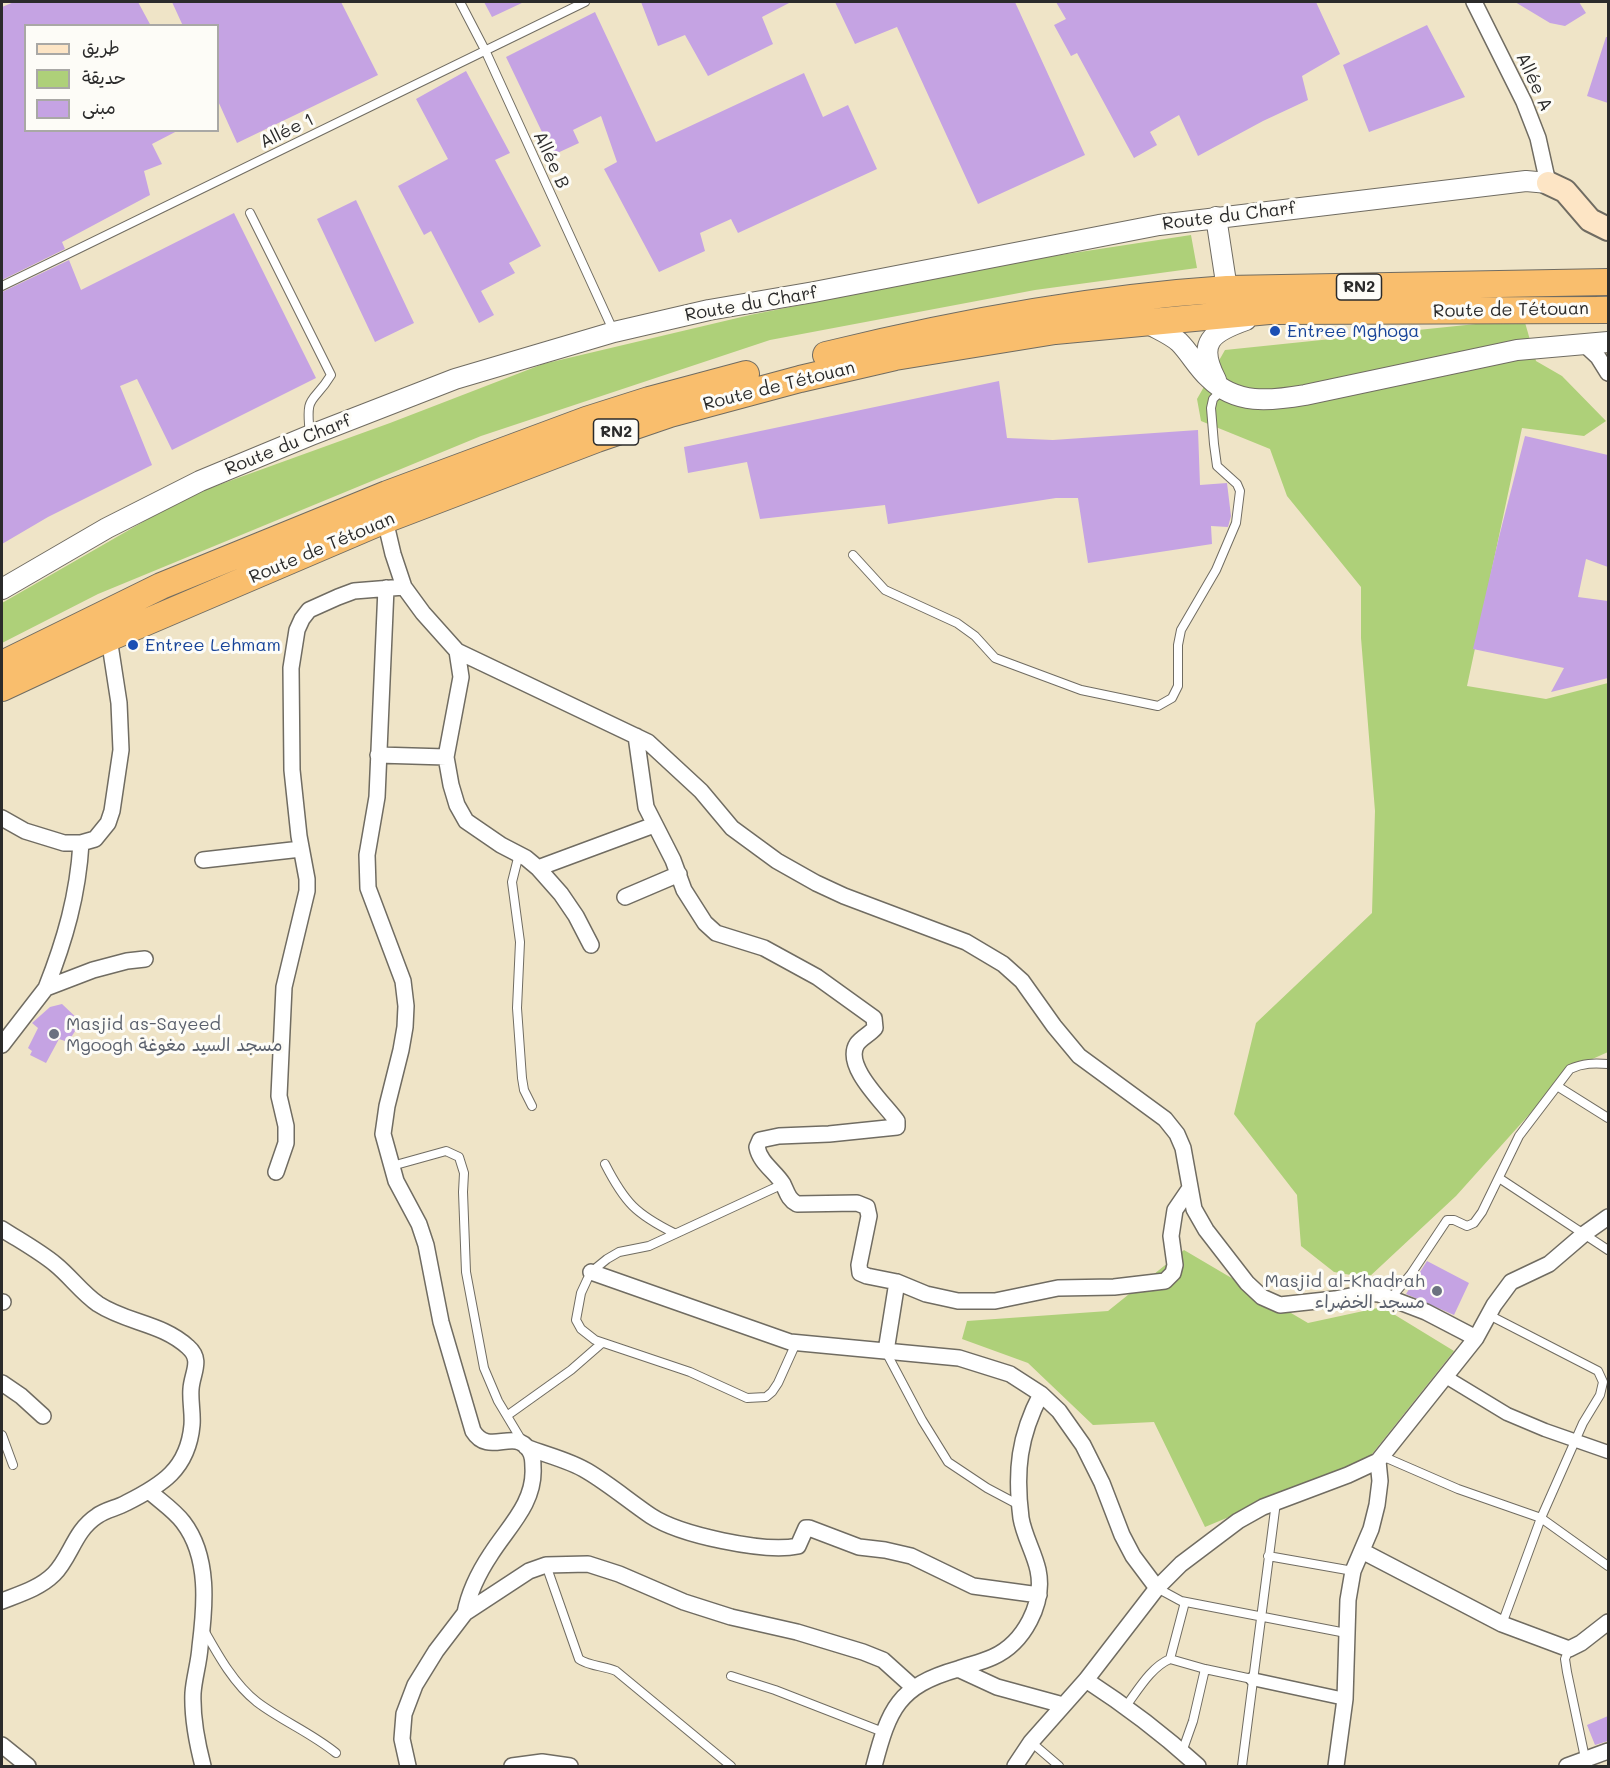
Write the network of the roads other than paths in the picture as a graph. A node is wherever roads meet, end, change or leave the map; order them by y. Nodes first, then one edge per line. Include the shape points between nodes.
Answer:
1 (460, 2) edge
2 (585, 2) edge
3 (1474, 2) edge
4 (485, 50) junction
5 (1548, 183) junction
6 (250, 213) dead end
7 (1216, 217) junction
8 (1608, 229) edge
9 (1608, 282) edge
10 (2, 286) edge
11 (1227, 289) junction
12 (1608, 310) edge
13 (1269, 311) junction
14 (1147, 324) junction
15 (614, 332) junction
16 (1608, 342) edge
17 (1583, 343) junction
18 (1608, 373) edge
19 (1222, 390) junction
20 (311, 435) junction
21 (385, 520) junction
22 (853, 555) dead end
23 (404, 586) junction
24 (386, 588) junction
25 (2, 589) edge
26 (109, 638) junction
27 (457, 651) junction
28 (2, 664) edge
29 (2, 688) edge
30 (636, 736) junction
31 (378, 755) junction
32 (446, 757) junction
33 (2, 818) edge
34 (654, 825) junction
35 (81, 843) junction
36 (301, 849) junction
37 (519, 854) junction
38 (202, 860) dead end
39 (538, 868) junction
40 (679, 874) junction
41 (625, 897) dead end
42 (591, 945) dead end
43 (145, 958) dead end
44 (46, 988) junction
45 (2, 1045) edge
46 (1608, 1065) edge
47 (1557, 1086) junction
48 (532, 1106) dead end
49 (1608, 1118) edge
50 (605, 1164) dead end
51 (392, 1166) junction
52 (276, 1172) dead end
53 (1499, 1178) junction
54 (783, 1184) junction
55 (1190, 1188) junction
56 (1608, 1217) edge
57 (2, 1229) edge
58 (674, 1233) junction
59 (1584, 1234) junction
60 (1608, 1250) edge
61 (591, 1272) junction
62 (897, 1282) junction
63 (1391, 1298) junction
64 (1489, 1316) junction
65 (1476, 1338) junction
66 (602, 1343) junction
67 (796, 1343) junction
68 (886, 1351) junction
69 (1446, 1377) junction
70 (2, 1383) edge
71 (1041, 1394) junction
72 (508, 1415) junction
73 (43, 1416) dead end
74 (2, 1435) edge
75 (1575, 1440) junction
76 (524, 1444) junction
77 (1608, 1452) edge
78 (1380, 1458) junction
79 (13, 1465) dead end
80 (148, 1491) junction
81 (1276, 1502) junction
82 (1021, 1506) junction
83 (1540, 1518) junction
84 (1362, 1551) junction
85 (1268, 1556) junction
86 (546, 1564) junction
87 (1608, 1566) edge
88 (1353, 1571) junction
89 (1157, 1588) junction
90 (1039, 1595) junction
91 (2, 1601) edge
92 (1185, 1602) junction
93 (465, 1613) junction
94 (1262, 1618) junction
95 (1608, 1622) edge
96 (1502, 1624) junction
97 (202, 1626) junction
98 (1346, 1634) junction
99 (1569, 1649) junction
100 (1170, 1659) junction
101 (958, 1669) junction
102 (1205, 1669) junction
103 (731, 1676) dead end
104 (1252, 1679) junction
105 (1086, 1680) junction
106 (913, 1687) junction
107 (1345, 1699) junction
108 (1063, 1705) junction
109 (1126, 1706) junction
110 (883, 1732) junction
111 (1031, 1742) junction
112 (2, 1745) edge
113 (1608, 1751) edge
114 (1182, 1752) junction
115 (336, 1753) dead end
116 (1591, 1760) edge
117 (28, 1767) edge
118 (203, 1767) edge
119 (408, 1767) edge
120 (512, 1767) edge
121 (570, 1767) edge
122 (731, 1767) edge
123 (874, 1767) edge
124 (1015, 1767) edge
125 (1059, 1767) edge
126 (1198, 1767) edge
127 (1242, 1767) edge
128 (1336, 1767) edge
129 (1567, 1767) edge

1 - 4 lane, Allée B
2 - 4 lane, Allée 1
3 - 5 street, Allée A via 1524,102 1538,138
4 - 10 lane, Allée 1
4 - 15 lane, Allée B
5 - 7 street, Route du Charf via 1526,181
5 - 8 main road via 1565,191 1590,220
6 - 20 lane via 331,375 309,404
7 - 11 street
7 - 15 street, Route du Charf via 1063,242
9 - 11 highway, Route de Tétouan / RN2
11 - 28 highway, Route de Tétouan / RN2 via 1048,310 927,331 648,400 479,459 263,543 161,586
12 - 13 highway, Route de Tétouan / RN2
13 - 14 highway, Route de Tétouan / RN2
13 - 19 street via 1221,329 1211,340 1208,363
14 - 19 street via 1179,342
14 - 21 highway, Route de Tétouan / RN2 via 1055,331 969,344 895,357 733,396 597,439
15 - 20 street, Route du Charf via 455,379
16 - 17 street
17 - 18 street
17 - 19 street via 1517,350 1279,399 1260,400
19 - 22 lane via 1211,408 1214,444 1218,466 1240,491 1236,523 1216,570 1180,630 1178,686 1172,698 1158,706 1081,690 995,658 957,623 885,590
20 - 25 street, Route du Charf via 189,487 107,528
21 - 23 street
21 - 26 highway, Route de Tétouan / RN2
23 - 24 street
23 - 27 street
24 - 31 street
24 - 36 street via 354,591 309,610 297,630 291,668 292,770
26 - 29 highway, Route de Tétouan / RN2
26 - 35 street via 122,750 108,823 95,839
27 - 30 street
27 - 32 street via 461,677
30 - 34 street via 646,807
30 - 55 street via 679,769 732,828 777,861 844,896 966,942 1003,964 1022,981 1080,1056 1165,1119 1183,1148
31 - 32 street
31 - 51 street via 377,797 367,855 368,888 403,981 406,1006 383,1134
32 - 37 street via 451,785 466,821
33 - 35 street via 25,831 64,843
34 - 39 street
34 - 40 street
35 - 44 street via 73,906
36 - 38 street
36 - 52 street via 307,891 284,987 279,1096 286,1143
37 - 39 street
37 - 48 lane via 512,882 520,942 517,1008 522,1078
39 - 42 street via 561,894
40 - 41 street
40 - 54 street via 697,911 716,933 764,948 817,977 874,1018 874,1028 858,1042 853,1053 856,1068 897,1121 897,1127 760,1140 757,1152
43 - 44 street via 93,970
44 - 45 street
46 - 47 lane via 1579,1065 1570,1069
47 - 49 lane
47 - 53 lane via 1519,1136
50 - 58 lane via 625,1200 642,1216
51 - 72 lane via 446,1151 459,1156 464,1173 466,1272 474,1321 484,1368
51 - 76 street via 426,1245 441,1322 473,1431 495,1443 515,1439
53 - 59 lane
53 - 63 lane via 1474,1224 1467,1226 1447,1220
54 - 58 lane
54 - 62 street via 796,1204 857,1203 867,1207 860,1273
55 - 62 street via 1175,1210 1171,1236 1175,1265 1165,1281 1058,1288 995,1301 958,1301
55 - 63 street via 1194,1209 1206,1230 1262,1297 1280,1305 1365,1293
56 - 59 street
57 - 80 street via 55,1263 97,1303 168,1332 196,1357 191,1384 192,1424 184,1459 172,1475
58 - 61 lane via 649,1246 619,1252
59 - 60 lane
59 - 64 street via 1549,1264 1511,1282
61 - 66 lane via 581,1293 576,1320 587,1336
61 - 67 street
62 - 68 street
63 - 65 street
64 - 65 street
64 - 75 lane via 1598,1371 1603,1387
65 - 69 street
66 - 67 lane via 690,1372 747,1398 766,1397 772,1392
66 - 72 lane
67 - 68 street
68 - 71 street via 960,1358 1010,1374
68 - 82 lane via 948,1462
69 - 75 street via 1508,1414
69 - 78 street
70 - 73 street
71 - 82 street via 1021,1444
71 - 89 street via 1059,1411 1083,1445 1122,1535
72 - 76 lane
74 - 79 lane
75 - 77 street
75 - 83 lane
76 - 90 street via 585,1470 651,1516 690,1532 760,1547 788,1548 798,1546 809,1528 859,1547 911,1556 973,1586
76 - 93 street via 531,1452 533,1472 525,1504 473,1586
78 - 81 street via 1348,1475
78 - 83 lane
78 - 84 street via 1377,1505
80 - 91 street via 98,1515 81,1529 54,1573 34,1588
80 - 97 street via 183,1522 196,1546 204,1582
81 - 85 lane
81 - 89 street via 1220,1534
82 - 90 street via 1021,1519 1038,1570
83 - 87 lane
83 - 96 lane
84 - 88 street
84 - 96 street
85 - 88 lane
85 - 94 lane
86 - 93 street
86 - 106 street via 588,1564 721,1614 862,1652 883,1660
86 - 122 lane via 579,1659 616,1671
88 - 98 street
89 - 92 lane
89 - 105 street
90 - 101 street via 1036,1608 1009,1647
92 - 94 lane
92 - 100 lane
93 - 119 street via 436,1651 404,1714 402,1739
94 - 98 lane
94 - 104 lane
95 - 99 street
96 - 99 street
97 - 115 lane via 233,1676 255,1701
97 - 118 street via 193,1708
98 - 107 street
99 - 116 lane via 1565,1659 1567,1672
100 - 102 lane
100 - 109 lane via 1152,1672
101 - 106 street
101 - 108 street via 997,1686
102 - 104 lane
102 - 114 lane
103 - 110 lane
104 - 107 street
104 - 127 lane
105 - 108 street
105 - 109 street
106 - 110 street via 903,1696
107 - 128 street
108 - 111 street
109 - 114 street
110 - 123 street
111 - 124 street
111 - 125 lane
112 - 117 street
113 - 116 street
114 - 126 street
116 - 129 street
120 - 121 street via 542,1762

